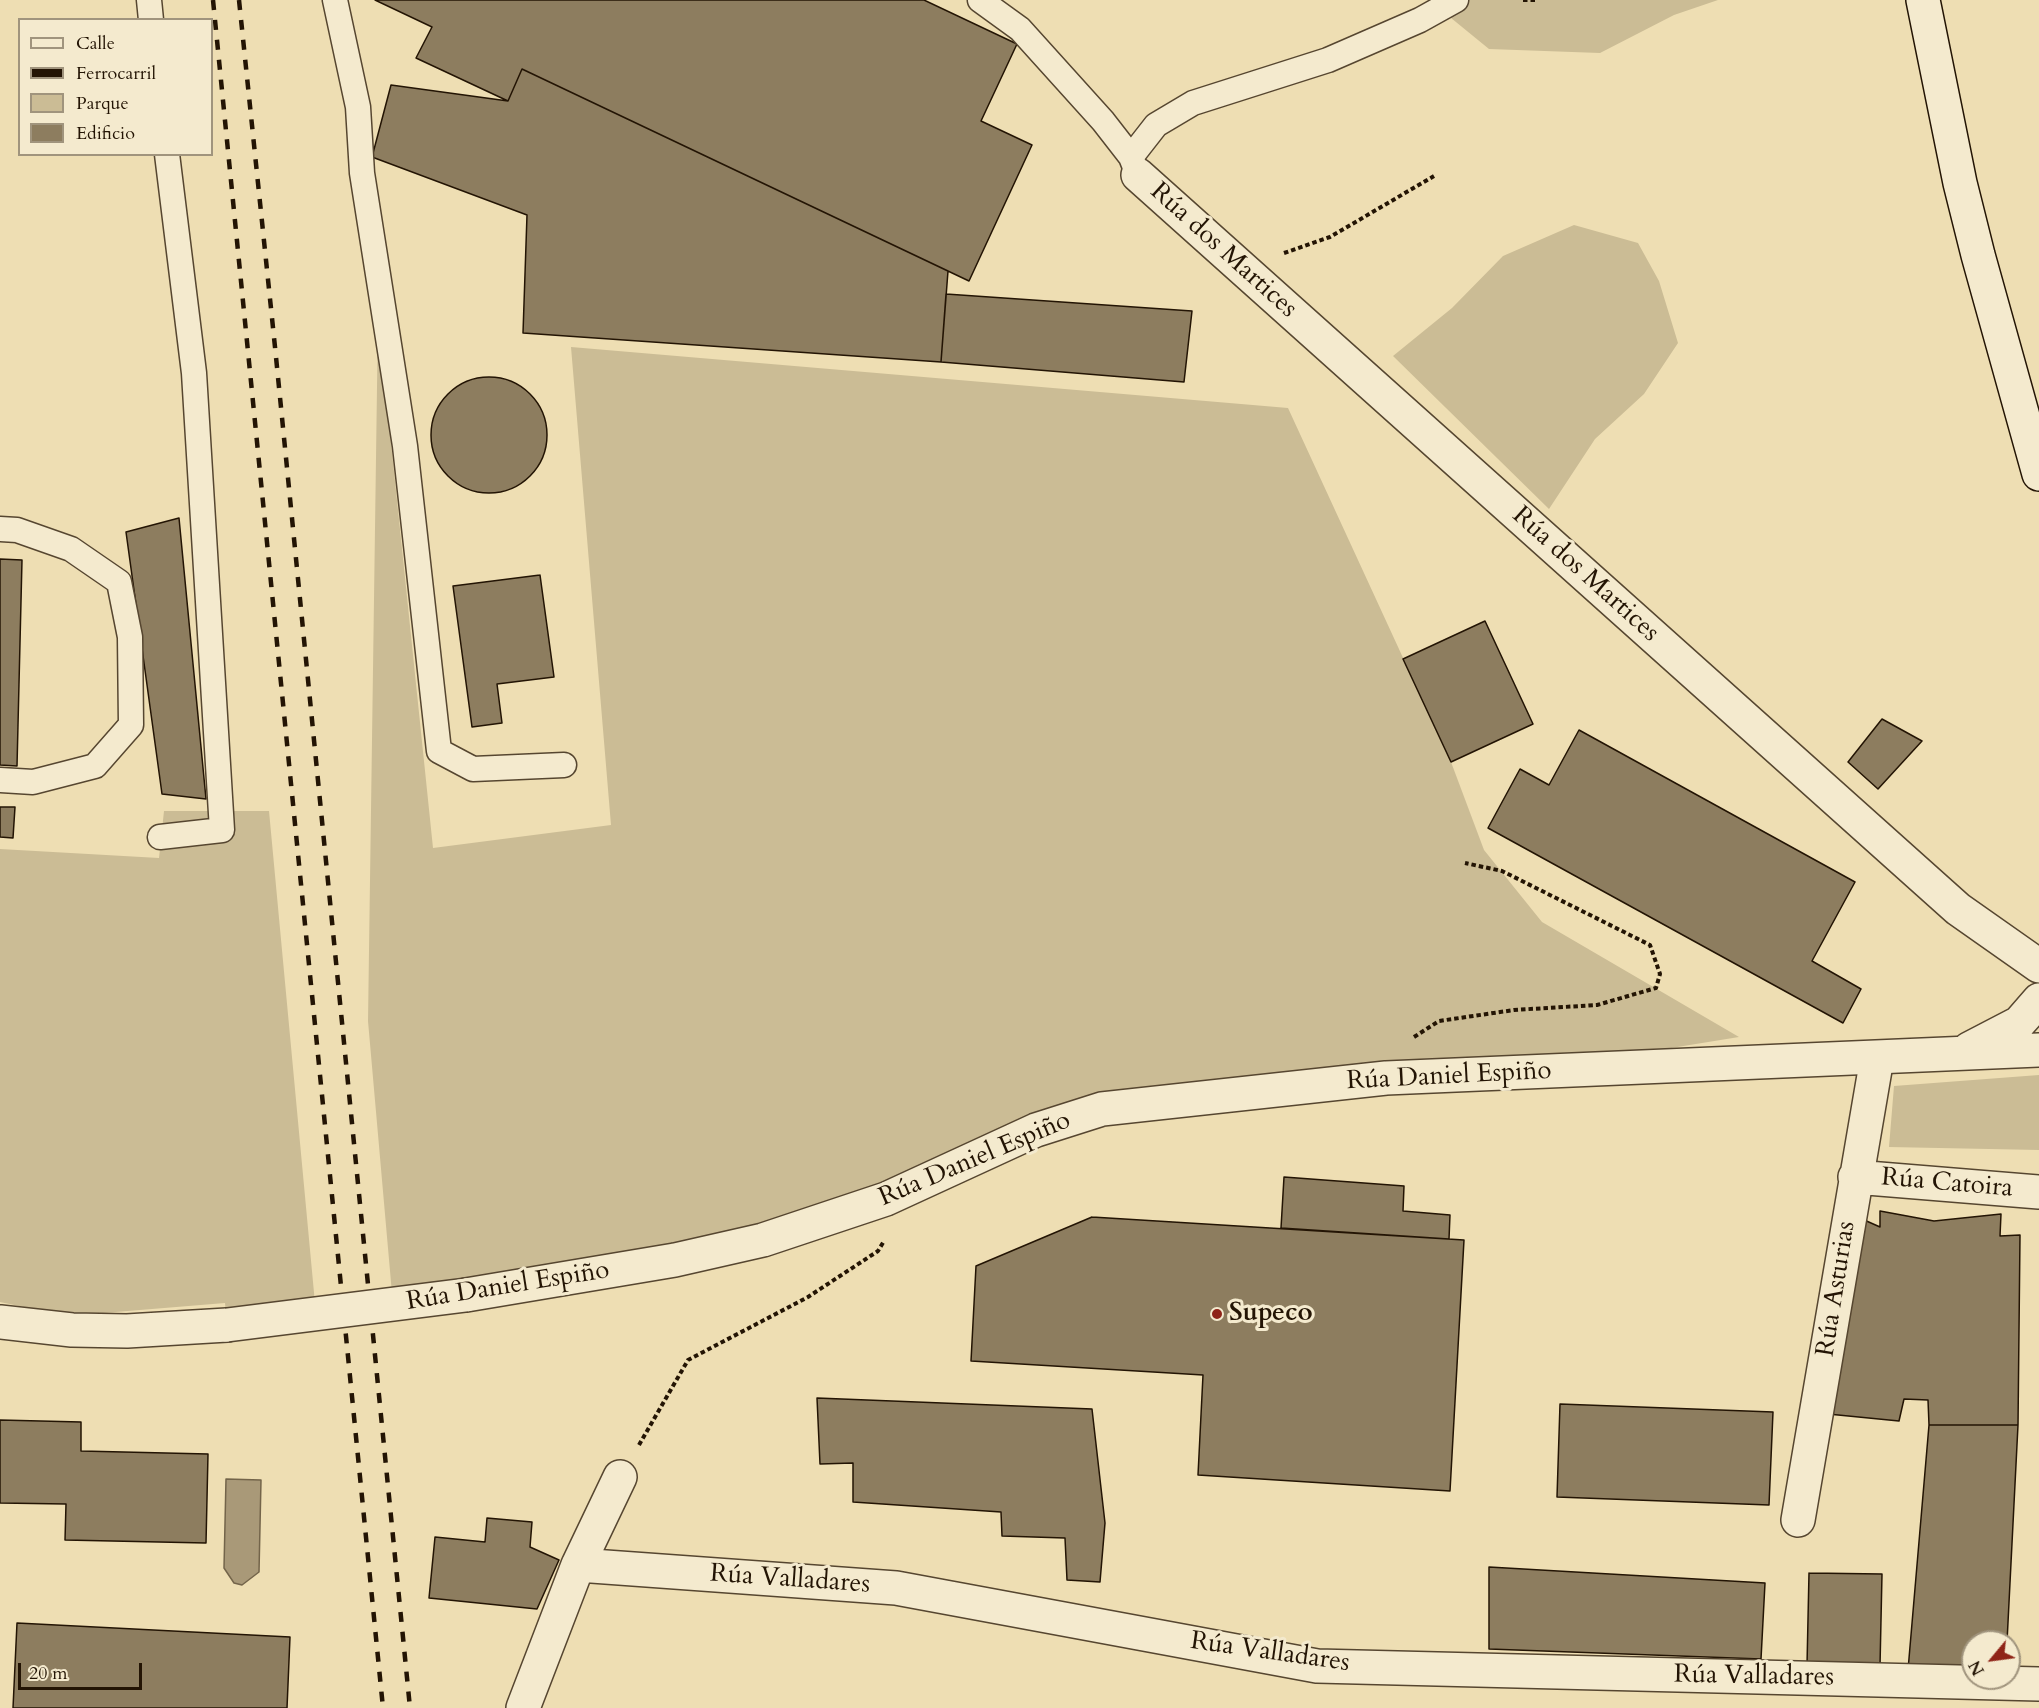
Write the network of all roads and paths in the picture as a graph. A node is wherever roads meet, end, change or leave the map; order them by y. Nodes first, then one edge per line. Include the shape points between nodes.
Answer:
1 (149, 0) edge
2 (335, 0) edge
3 (980, 0) edge
4 (1456, 0) edge
5 (1523, 0) edge
6 (1536, 0) edge
7 (1923, 0) edge
8 (151, 18) edge
9 (167, 156) edge
10 (1134, 166) junction
11 (1434, 176) dead end
12 (1281, 255) dead end
13 (2039, 474) edge
14 (0, 529) edge
15 (564, 765) dead end
16 (0, 780) edge
17 (160, 837) dead end
18 (1465, 862) dead end
19 (2039, 966) edge
20 (2039, 1000) edge
21 (2039, 1050) edge
22 (1959, 1054) junction
23 (1877, 1058) junction
24 (1386, 1078) junction
25 (1855, 1177) junction
26 (2039, 1192) edge
27 (887, 1236) dead end
28 (0, 1322) edge
29 (620, 1477) joint
30 (1798, 1520) dead end
31 (578, 1565) junction
32 (2039, 1684) edge
33 (523, 1708) edge

1 - 8 lane
2 - 15 lane via 358,107 362,173 405,446 440,751 473,769
3 - 10 lane via 1020,29 1103,122
4 - 10 lane via 1328,60 1193,103 1156,125
5 - 6 path
7 - 13 street via 1960,183
9 - 17 lane via 194,373 222,830
10 - 19 street, Rúa dos Martices via 1958,909
11 - 12 path via 1330,237
14 - 16 lane via 17,530 71,549 119,582 130,637 131,725 95,766 33,782
18 - 24 path via 1502,871 1650,945 1660,974 1656,988 1597,1005 1514,1010 1439,1021 1400,1047
20 - 22 street, Rúa Daniel Espiño via 2019,1023
21 - 22 street, Rúa Daniel Espiño
22 - 23 street, Rúa Daniel Espiño
23 - 24 street, Rúa Daniel Espiño
23 - 25 street, Rúa Asturias
24 - 28 street, Rúa Daniel Espiño, bridge via 1102,1109 1035,1130 886,1199 763,1240 675,1260 466,1295 226,1325 127,1331
25 - 26 street, Rúa Catoira
25 - 30 street, Rúa Asturias
27 - 29 path via 878,1251 808,1297 688,1360
29 - 31 street
31 - 32 street, Rúa Valladares via 896,1588 1317,1666
31 - 33 street

